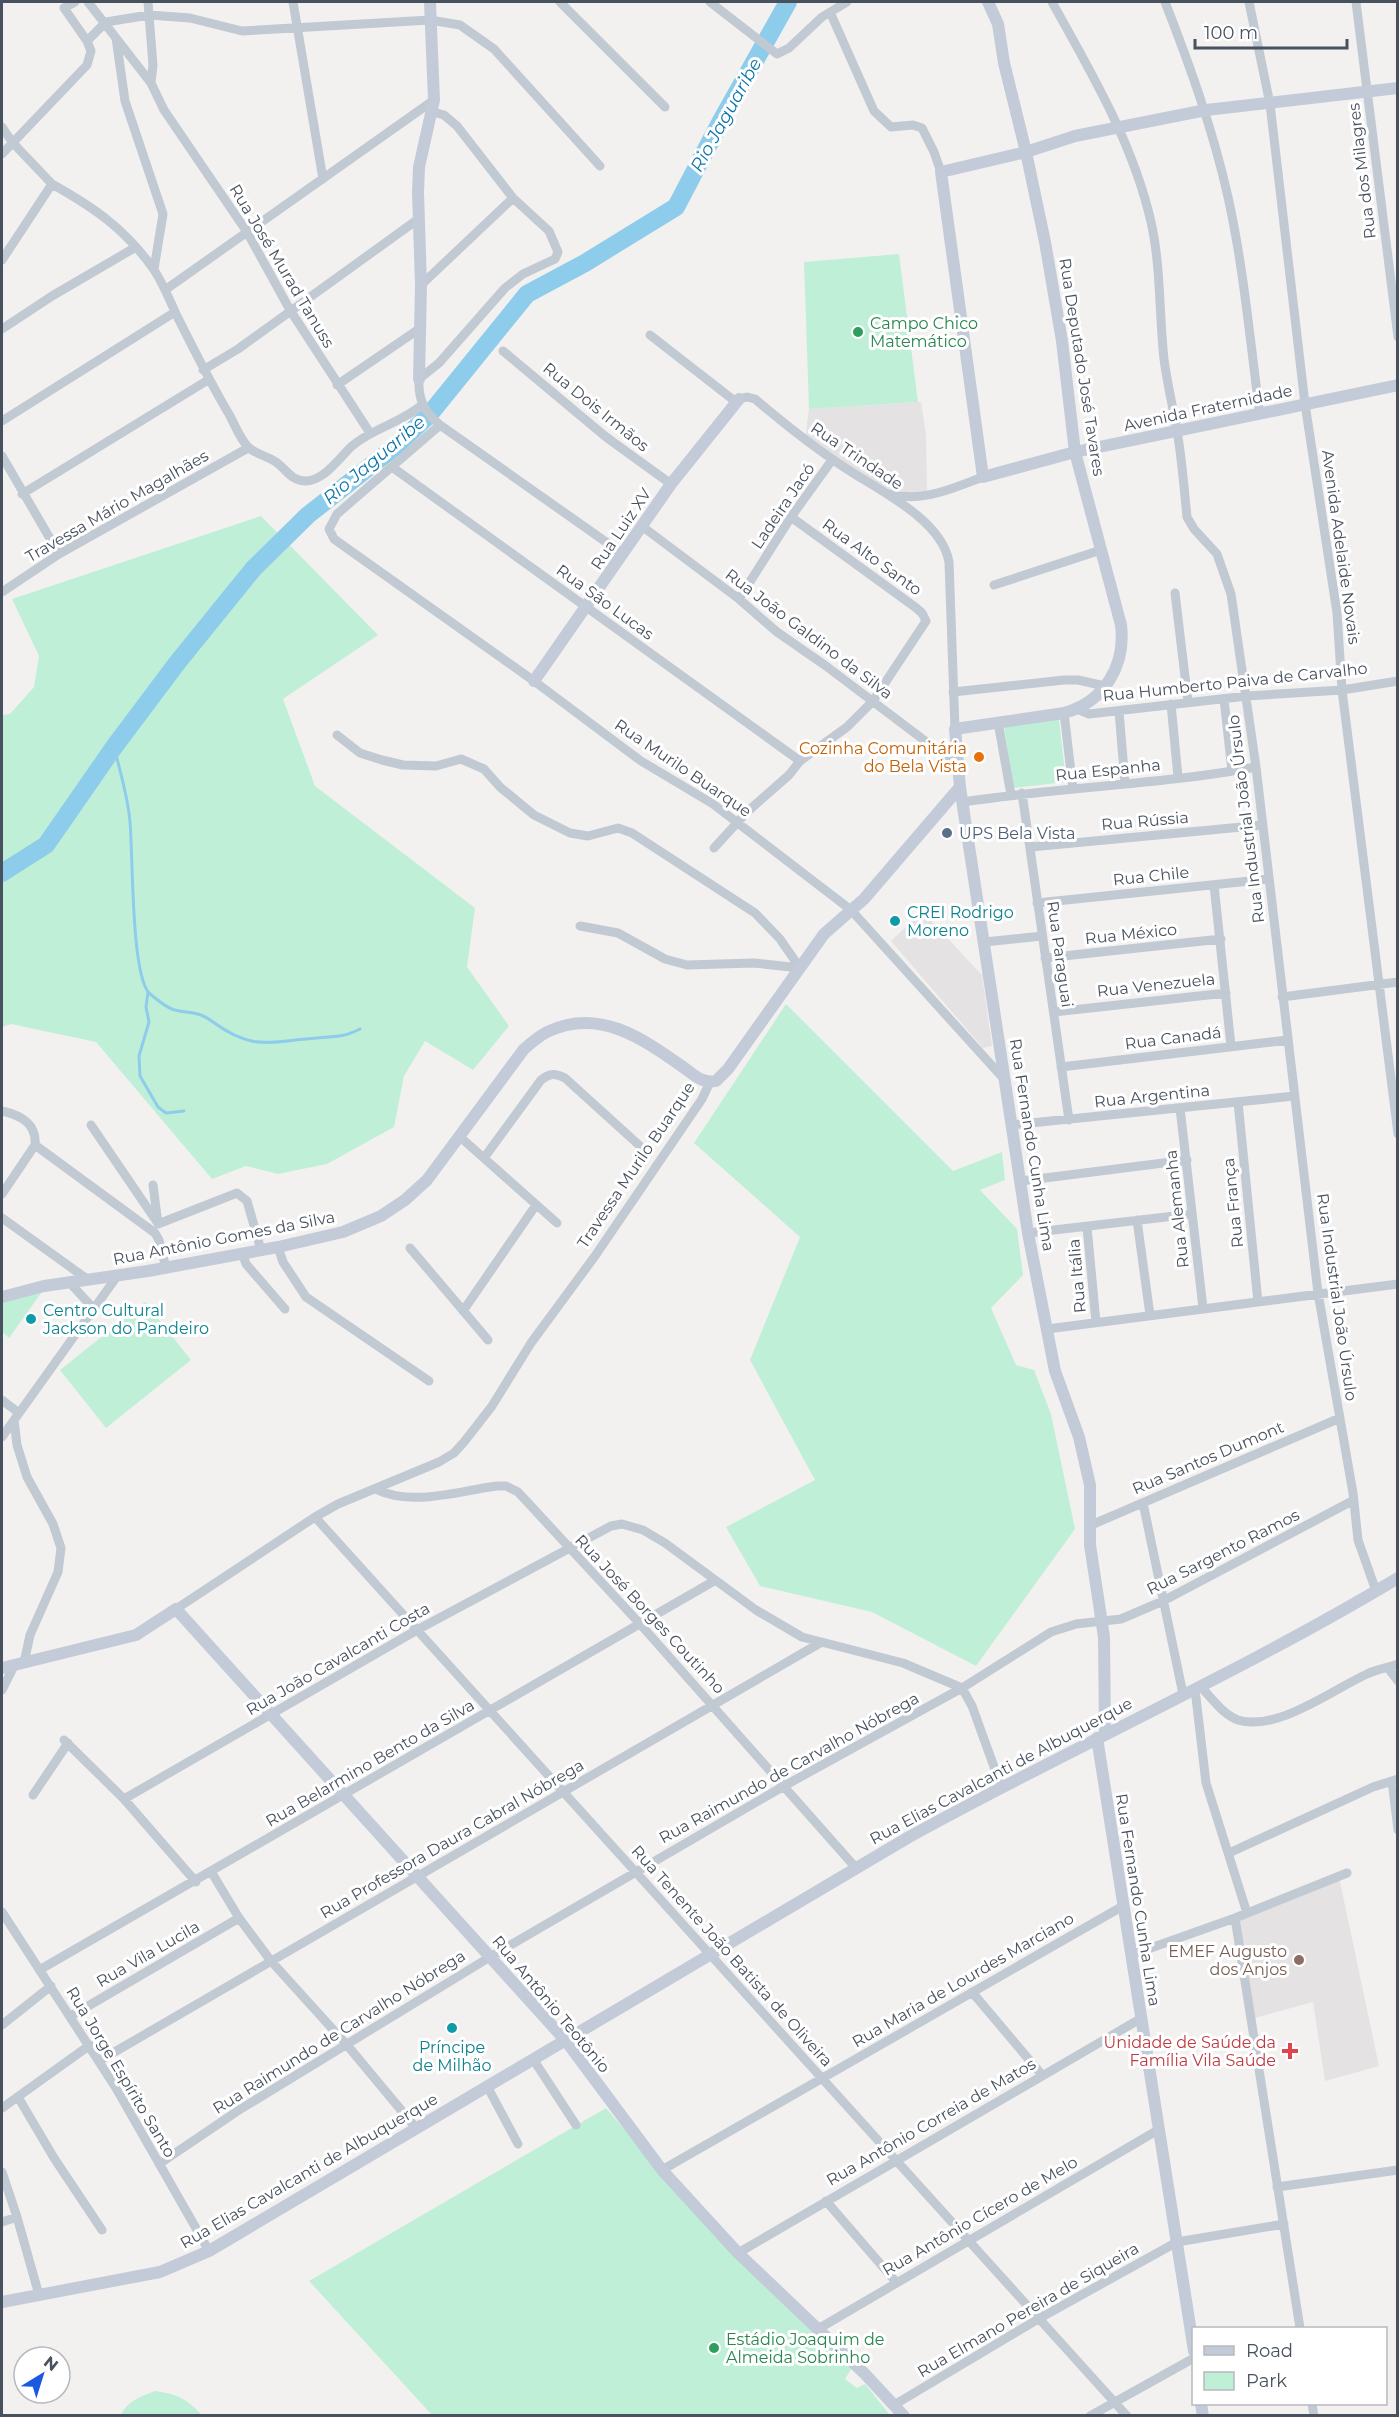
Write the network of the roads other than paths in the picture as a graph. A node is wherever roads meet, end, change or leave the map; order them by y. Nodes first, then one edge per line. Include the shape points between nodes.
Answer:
1 (75, 2) edge
2 (88, 2) edge
3 (148, 2) edge
4 (293, 2) edge
5 (430, 2) edge
6 (560, 2) edge
7 (710, 2) edge
8 (848, 2) edge
9 (988, 2) edge
10 (1053, 2) edge
11 (1165, 2) edge
12 (1249, 2) edge
13 (1356, 2) edge
14 (830, 12) junction
15 (149, 15) junction
16 (430, 20) junction
17 (106, 22) junction
18 (298, 26) junction
19 (116, 35) junction
20 (87, 41) junction
21 (151, 83) junction
22 (1398, 88) edge
23 (1368, 92) junction
24 (1270, 104) junction
25 (434, 106) junction
26 (665, 107) dead end
27 (1206, 110) junction
28 (1118, 126) junction
29 (2, 127) edge
30 (12, 142) junction
31 (1026, 152) junction
32 (2, 154) edge
33 (600, 166) dead end
34 (941, 172) junction
35 (323, 179) junction
36 (52, 184) junction
37 (513, 198) junction
38 (417, 220) junction
39 (247, 232) junction
40 (136, 247) junction
41 (2, 260) edge
42 (154, 269) junction
43 (421, 285) junction
44 (165, 290) junction
45 (290, 310) junction
46 (175, 312) junction
47 (419, 328) junction
48 (2, 329) edge
49 (650, 335) dead end
50 (1398, 337) edge
51 (503, 351) dead end
52 (203, 370) junction
53 (419, 379) junction
54 (208, 380) junction
55 (337, 385) junction
56 (1398, 386) edge
57 (737, 400) junction
58 (1305, 404) junction
59 (423, 407) junction
60 (1260, 415) junction
61 (2, 420) edge
62 (437, 422) junction
63 (1178, 432) junction
64 (370, 433) junction
65 (249, 448) junction
66 (1076, 452) junction
67 (2, 456) edge
68 (832, 460) junction
69 (392, 467) junction
70 (983, 477) junction
71 (671, 484) junction
72 (22, 494) junction
73 (888, 494) junction
74 (791, 517) junction
75 (643, 527) junction
76 (1101, 550) junction
77 (59, 554) junction
78 (623, 554) junction
79 (948, 555) joint
80 (994, 585) dead end
81 (2, 592) edge
82 (1175, 593) dead end
83 (739, 599) junction
84 (588, 608) junction
85 (534, 681) junction
86 (1398, 681) edge
87 (1105, 686) junction
88 (1342, 690) junction
89 (953, 692) junction
90 (1247, 696) junction
91 (1224, 699) junction
92 (873, 701) junction
93 (1188, 702) junction
94 (1171, 705) junction
95 (1077, 709) junction
96 (1119, 711) junction
97 (1064, 713) junction
98 (998, 722) junction
99 (955, 729) junction
100 (337, 735) dead end
101 (800, 761) junction
102 (957, 765) junction
103 (1256, 766) junction
104 (1232, 771) junction
105 (1178, 777) junction
106 (1125, 783) junction
107 (960, 787) junction
108 (1073, 789) junction
109 (1022, 793) junction
110 (1011, 795) junction
111 (963, 802) junction
112 (737, 822) junction
113 (1263, 825) junction
114 (1031, 847) junction
115 (714, 848) dead end
116 (1269, 879) junction
117 (1214, 885) junction
118 (1037, 903) junction
119 (851, 910) junction
120 (580, 926) dead end
121 (1042, 936) junction
122 (1221, 939) junction
123 (985, 942) junction
124 (1045, 958) junction
125 (800, 968) junction
126 (1398, 982) edge
127 (1380, 984) junction
128 (1226, 993) junction
129 (1282, 997) junction
130 (1053, 1012) junction
131 (1288, 1040) junction
132 (1231, 1046) junction
133 (1061, 1067) junction
134 (1004, 1079) junction
135 (710, 1082) junction
136 (1295, 1096) junction
137 (1238, 1102) junction
138 (1180, 1108) junction
139 (2, 1111) edge
140 (1069, 1120) junction
141 (91, 1125) dead end
142 (1012, 1125) junction
143 (1398, 1134) edge
144 (459, 1136) junction
145 (35, 1145) junction
146 (640, 1146) dead end
147 (484, 1158) junction
148 (1187, 1160) junction
149 (1021, 1181) junction
150 (153, 1185) dead end
151 (2, 1194) edge
152 (536, 1205) junction
153 (1192, 1214) junction
154 (2, 1218) edge
155 (1137, 1220) junction
156 (557, 1223) dead end
157 (1087, 1227) junction
158 (157, 1229) junction
159 (1028, 1233) junction
160 (278, 1247) junction
161 (410, 1248) dead end
162 (261, 1250) junction
163 (242, 1253) junction
164 (166, 1268) junction
165 (118, 1275) junction
166 (87, 1279) junction
167 (69, 1282) junction
168 (1398, 1284) edge
169 (1318, 1293) junction
170 (2, 1297) edge
171 (1258, 1302) junction
172 (1203, 1308) junction
173 (94, 1309) junction
174 (285, 1309) dead end
175 (463, 1311) junction
176 (1150, 1315) junction
177 (1096, 1322) junction
178 (1047, 1329) junction
179 (488, 1340) dead end
180 (429, 1381) dead end
181 (2, 1400) edge
182 (16, 1417) junction
183 (1340, 1418) junction
184 (2, 1437) edge
185 (375, 1489) junction
186 (1354, 1500) junction
187 (1143, 1503) junction
188 (315, 1517) junction
189 (1089, 1526) junction
190 (570, 1550) junction
191 (1398, 1578) edge
192 (714, 1581) junction
193 (1376, 1591) junction
194 (1163, 1601) junction
195 (176, 1609) junction
196 (1103, 1622) junction
197 (641, 1624) junction
198 (417, 1630) junction
199 (820, 1643) junction
200 (13, 1666) edge
201 (1393, 1666) edge
202 (1398, 1681) edge
203 (1198, 1687) junction
204 (962, 1688) junction
205 (2, 1690) edge
206 (1183, 1694) junction
207 (713, 1705) junction
208 (490, 1711) junction
209 (271, 1714) junction
210 (1101, 1736) junction
211 (1395, 1780) edge
212 (784, 1786) junction
213 (1001, 1786) junction
214 (564, 1791) junction
215 (33, 1795) dead end
216 (344, 1795) junction
217 (124, 1799) junction
218 (1398, 1830) edge
219 (1229, 1853) junction
220 (856, 1868) junction
221 (635, 1872) junction
222 (212, 1873) junction
223 (1347, 1874) dead end
224 (416, 1875) junction
225 (196, 1882) junction
226 (1123, 1906) junction
227 (2, 1912) edge
228 (1247, 1913) junction
229 (239, 1918) junction
230 (1235, 1918) junction
231 (1131, 1955) junction
232 (710, 1956) junction
233 (490, 1957) junction
234 (271, 1961) junction
235 (41, 1970) junction
236 (51, 1986) junction
237 (972, 1992) junction
238 (71, 2016) junction
239 (1140, 2019) junction
240 (2, 2025) edge
241 (566, 2041) junction
242 (90, 2045) junction
243 (347, 2045) junction
244 (533, 2059) junction
245 (99, 2061) junction
246 (1042, 2075) junction
247 (823, 2078) junction
248 (487, 2086) junction
249 (18, 2097) junction
250 (2, 2108) edge
251 (576, 2125) dead end
252 (416, 2128) junction
253 (1158, 2130) junction
254 (518, 2144) dead end
255 (896, 2159) junction
256 (159, 2164) junction
257 (662, 2170) junction
258 (1398, 2170) edge
259 (2, 2172) edge
260 (1277, 2187) junction
261 (826, 2201) junction
262 (17, 2217) junction
263 (2, 2222) edge
264 (1284, 2224) junction
265 (102, 2230) dead end
266 (968, 2240) junction
267 (1177, 2242) junction
268 (209, 2251) junction
269 (738, 2253) junction
270 (896, 2282) junction
271 (39, 2295) junction
272 (2, 2302) edge
273 (1040, 2318) junction
274 (1300, 2327) edge
275 (818, 2329) junction
276 (1192, 2338) edge
277 (1192, 2359) edge
278 (1114, 2401) junction
279 (894, 2404) junction
280 (904, 2415) edge
281 (1090, 2415) edge
282 (1127, 2415) edge

1 - 20 street via 64,8
2 - 17 street, Rua José Murad Tanuss
3 - 15 street
4 - 18 street
5 - 16 street
6 - 26 street
7 - 14 street via 777,54
8 - 14 street
9 - 31 street, Rua Deputado José Tavares via 998,24
10 - 28 street, Rua Industrial João Úrsulo
11 - 27 street
12 - 24 street, Avenida Adelaide Novais
13 - 23 street, Rua dos Milagres
14 - 34 street via 874,111 891,127 922,128
15 - 17 street
15 - 18 street via 190,18 242,31
15 - 21 street
16 - 18 street
16 - 25 street
16 - 33 street via 460,25 494,49
17 - 19 street, Rua José Murad Tanuss
17 - 20 street
18 - 35 street
19 - 21 street, Rua José Murad Tanuss
19 - 42 street via 125,101 163,214
20 - 30 street via 91,51 87,65
21 - 39 street, Rua José Murad Tanuss via 184,142
22 - 23 street
23 - 24 street
23 - 50 street, Rua dos Milagres
24 - 27 street
24 - 58 street, Avenida Adelaide Novais
25 - 35 street
25 - 37 street via 457,126
25 - 38 street via 419,167
27 - 28 street
27 - 60 street via 1241,263
28 - 31 street
28 - 63 street, Rua Industrial João Úrsulo via 1151,223 1164,359
29 - 30 street
30 - 32 street
30 - 36 street
31 - 34 street
31 - 66 street, Rua Deputado José Tavares via 1058,319
34 - 70 street
35 - 39 street
36 - 40 street via 106,217
36 - 41 street
37 - 43 street
37 - 53 street via 549,231 557,256 505,288 439,363
38 - 43 street
38 - 45 street
39 - 44 street
39 - 45 street, Rua José Murad Tanuss
40 - 42 street
40 - 48 street
42 - 44 street
43 - 47 street
44 - 46 street
45 - 52 street
45 - 55 street, Rua José Murad Tanuss
46 - 52 street
46 - 61 street
47 - 53 street
47 - 55 street
49 - 57 street
51 - 71 street, Rua Dois Irmãos via 606,437
52 - 54 street
53 - 59 street
54 - 65 street
54 - 72 street
55 - 64 street, Rua José Murad Tanuss
56 - 58 street, Avenida Fraternidade
57 - 68 street, Rua Trindade via 755,399
57 - 71 street, Rua Luiz XV
58 - 60 street, Avenida Fraternidade
58 - 88 street, Avenida Adelaide Novais via 1337,613
59 - 62 street
59 - 64 street
60 - 63 street, Avenida Fraternidade
62 - 69 street
62 - 78 street
63 - 66 street, Avenida Fraternidade
63 - 90 street, Rua Industrial João Úrsulo via 1187,517 1217,554 1227,578
64 - 65 street via 326,471 306,481 289,475 277,463
65 - 77 street, Travessa Mário Magalhães
66 - 70 street, Avenida Fraternidade
66 - 76 street, Rua Deputado José Tavares
67 - 72 street
68 - 73 street, Rua Trindade
68 - 74 street, Ladeira Jacó
69 - 84 street, Rua São Lucas
69 - 85 street, Rua Murilo Buarque via 337,514 329,529 334,539
70 - 73 street, Avenida Fraternidade via 922,497
71 - 75 street, Rua Luiz XV
72 - 77 street
73 - 79 street, Rua Trindade via 934,533
74 - 83 street, Ladeira Jacó
74 - 92 street, Rua Alto Santo via 926,618 925,626
75 - 78 street, Rua Luiz XV
75 - 83 street, Rua João Galdino da Silva
76 - 80 street
76 - 87 street, Rua Deputado José Tavares via 1123,640 1116,670
77 - 81 street, Travessa Mário Magalhães
78 - 84 street, Rua Luiz XV
79 - 89 street, Rua Fernando Cunha Lima
82 - 93 street
83 - 92 street, Rua João Galdino da Silva via 777,632
84 - 85 street, Rua Luiz XV
84 - 101 street, Rua São Lucas
85 - 112 street, Rua Murilo Buarque via 641,761
86 - 88 street, Rua Humberto Paiva de Carvalho
87 - 89 street via 1064,680
87 - 95 street, Rua Deputado José Tavares
88 - 90 street, Rua Humberto Paiva de Carvalho
88 - 127 street, Avenida Adelaide Novais
89 - 99 street, Rua Fernando Cunha Lima
90 - 91 street, Rua Humberto Paiva de Carvalho
90 - 103 street, Rua Industrial João Úrsulo
91 - 93 street, Rua Humberto Paiva de Carvalho
91 - 104 street
92 - 101 street via 847,727
92 - 102 street, Rua João Galdino da Silva
93 - 94 street, Rua Humberto Paiva de Carvalho
94 - 96 street, Rua Humberto Paiva de Carvalho
94 - 105 street
95 - 96 street, Rua Humberto Paiva de Carvalho via 1089,714
95 - 97 street, Rua Deputado José Tavares
96 - 106 street
97 - 98 street
97 - 108 street
98 - 99 street
98 - 110 street
99 - 102 street, Rua Fernando Cunha Lima
100 - 125 street via 360,753 403,765 436,766 461,759 484,769 534,815 570,833 588,836 618,828 632,833 755,913
101 - 112 street
102 - 107 street, Rua Fernando Cunha Lima
103 - 104 street, Rua Espanha
103 - 113 street, Rua Industrial João Úrsulo
104 - 105 street, Rua Espanha
105 - 106 street, Rua Espanha
106 - 108 street, Rua Espanha
107 - 111 street, Rua Fernando Cunha Lima
107 - 119 street, Travessa Murilo Buarque
108 - 109 street, Rua Espanha
109 - 110 street, Rua Espanha
109 - 114 street, Rua Paraguai
110 - 111 street, Rua Espanha
111 - 123 street, Rua Fernando Cunha Lima
112 - 115 street
112 - 119 street, Rua Murilo Buarque
113 - 114 street, Rua Rússia
113 - 116 street, Rua Industrial João Úrsulo
114 - 118 street, Rua Paraguai
116 - 117 street, Rua Chile
116 - 129 street, Rua Industrial João Úrsulo
117 - 118 street, Rua Chile
117 - 122 street
118 - 121 street, Rua Paraguai
119 - 125 street, Travessa Murilo Buarque via 824,934
119 - 134 street, Rua Murilo Buarque
120 - 125 street via 618,933 665,959 687,964 754,963
121 - 123 street
121 - 124 street, Rua Paraguai
122 - 124 street, Rua México
122 - 128 street
123 - 134 street, Rua Fernando Cunha Lima
124 - 130 street, Rua Paraguai
125 - 135 street, Travessa Murilo Buarque via 728,1069
126 - 127 street
127 - 129 street
127 - 143 street, Avenida Adelaide Novais
128 - 130 street, Rua Venezuela
128 - 132 street
129 - 131 street, Rua Industrial João Úrsulo
130 - 133 street, Rua Paraguai
131 - 132 street, Rua Canadá
131 - 136 street, Rua Industrial João Úrsulo
132 - 133 street, Rua Canadá
133 - 140 street, Rua Paraguai
134 - 142 street, Rua Fernando Cunha Lima
135 - 144 street, Rua Antônio Gomes da Silva via 702,1081 637,1036 609,1025 591,1022 566,1026 546,1032 524,1049
135 - 185 street, Travessa Murilo Buarque via 595,1256 464,1442 439,1462
136 - 137 street, Rua Argentina
136 - 169 street, Rua Industrial João Úrsulo
137 - 138 street, Rua Argentina
137 - 171 street, Rua França
138 - 140 street, Rua Argentina
138 - 148 street, Rua Alemanha
139 - 145 street via 32,1126
140 - 142 street, Rua Argentina
141 - 158 street
142 - 149 street, Rua Fernando Cunha Lima
144 - 147 street
144 - 160 street, Rua Antônio Gomes da Silva via 427,1180 381,1216 343,1232
145 - 151 street
145 - 158 street
146 - 147 street via 565,1078 551,1074 541,1080
147 - 152 street
148 - 149 street
148 - 153 street, Rua Alemanha
149 - 159 street, Rua Fernando Cunha Lima
150 - 158 street
152 - 156 street
152 - 175 street
153 - 155 street
153 - 172 street, Rua Alemanha
154 - 166 street
155 - 157 street
155 - 176 street
157 - 159 street
157 - 177 street, Rua Itália
158 - 162 street via 237,1192 247,1201
158 - 164 street
159 - 178 street, Rua Fernando Cunha Lima
160 - 162 street, Rua Antônio Gomes da Silva
160 - 180 street via 306,1297
161 - 175 street
162 - 163 street, Rua Antônio Gomes da Silva
163 - 164 street, Rua Antônio Gomes da Silva
163 - 174 street via 246,1264
164 - 165 street, Rua Antônio Gomes da Silva
165 - 166 street, Rua Antônio Gomes da Silva
165 - 173 street
166 - 167 street, Rua Antônio Gomes da Silva
167 - 170 street, Rua Antônio Gomes da Silva
167 - 173 street
168 - 169 street
169 - 171 street
169 - 183 street, Rua Industrial João Úrsulo
171 - 172 street
172 - 176 street
173 - 182 street
175 - 179 street
176 - 177 street
177 - 178 street
178 - 189 street, Rua Fernando Cunha Lima via 1055,1371 1086,1464 1091,1502
181 - 182 street
182 - 184 street
182 - 200 street via 17,1445 27,1477 53,1524 61,1548 58,1572
183 - 186 street, Rua Industrial João Úrsulo
183 - 187 street, Rua Santos Dumont
185 - 188 street, Travessa Murilo Buarque
185 - 190 street, Rua José Borges Coutinho via 411,1498 506,1486 518,1492
186 - 193 street, Rua Industrial João Úrsulo via 1359,1540
186 - 194 street, Rua Sargento Ramos
187 - 189 street, Rua Santos Dumont
187 - 194 street
188 - 195 street, Travessa Murilo Buarque
188 - 198 street, Rua Tenente João Batista de Oliveira
189 - 196 street, Rua Fernando Cunha Lima
190 - 192 street, Rua João Cavalcanti Costa via 611,1526 633,1526 665,1543
190 - 197 street, Rua José Borges Coutinho
190 - 198 street, Rua João Cavalcanti Costa
191 - 193 street, Rua Elias Cavalcanti de Albuquerque
192 - 197 street, Rua Belarmino Bento da Silva
192 - 199 street, Rua João Cavalcanti Costa via 778,1623
193 - 203 street, Rua Elias Cavalcanti de Albuquerque
194 - 196 street, Rua Sargento Ramos via 1121,1619
194 - 206 street
195 - 200 street via 136,1635
195 - 209 street, Rua Antônio Teotônio
196 - 204 street, Rua Raimundo de Carvalho Nóbrega via 1076,1624 1051,1632
196 - 210 street, Rua Fernando Cunha Lima
197 - 207 street, Rua José Borges Coutinho
197 - 208 street, Rua Belarmino Bento da Silva
198 - 208 street, Rua Tenente João Batista de Oliveira
198 - 209 street, Rua João Cavalcanti Costa
199 - 204 street, Rua João Cavalcanti Costa via 903,1663
199 - 207 street, Rua Professora Daura Cabral Nóbrega
200 - 205 street
201 - 202 street
201 - 203 street via 1366,1674 1293,1712 1255,1721 1230,1716
203 - 206 street, Rua Elias Cavalcanti de Albuquerque
203 - 219 street via 1204,1776
204 - 212 street, Rua Raimundo de Carvalho Nóbrega
204 - 213 street
206 - 210 street, Rua Elias Cavalcanti de Albuquerque
207 - 212 street, Rua José Borges Coutinho
207 - 214 street, Rua Professora Daura Cabral Nóbrega
208 - 214 street, Rua Tenente João Batista de Oliveira
208 - 216 street, Rua Belarmino Bento da Silva
209 - 216 street, Rua Antônio Teotônio
209 - 217 street, Rua João Cavalcanti Costa
210 - 213 street, Rua Elias Cavalcanti de Albuquerque
210 - 226 street, Rua Fernando Cunha Lima
211 - 218 street
211 - 219 street
212 - 220 street, Rua José Borges Coutinho
212 - 221 street, Rua Raimundo de Carvalho Nóbrega
213 - 220 street, Rua Elias Cavalcanti de Albuquerque
214 - 221 street, Rua Tenente João Batista de Oliveira
214 - 224 street, Rua Professora Daura Cabral Nóbrega
215 - 217 street via 66,1741
216 - 222 street, Rua Belarmino Bento da Silva
216 - 224 street, Rua Antônio Teotônio
217 - 225 street
219 - 228 street
220 - 232 street, Rua Elias Cavalcanti de Albuquerque
221 - 232 street, Rua Tenente João Batista de Oliveira
221 - 233 street, Rua Raimundo de Carvalho Nóbrega
222 - 225 street, Rua Belarmino Bento da Silva
222 - 229 street
223 - 228 street
224 - 233 street, Rua Antônio Teotônio
224 - 234 street, Rua Professora Daura Cabral Nóbrega
225 - 235 street, Rua Belarmino Bento da Silva
226 - 231 street, Rua Fernando Cunha Lima
226 - 237 street, Rua Maria de Lourdes Marciano
227 - 235 street, Rua Jorge Espírito Santo
228 - 230 street
229 - 234 street
229 - 238 street, Rua Vila Lucila
230 - 231 street
230 - 260 street
231 - 239 street, Rua Fernando Cunha Lima
232 - 241 street, Rua Elias Cavalcanti de Albuquerque
232 - 247 street, Rua Tenente João Batista de Oliveira
233 - 241 street, Rua Antônio Teotônio
233 - 243 street, Rua Raimundo de Carvalho Nóbrega
234 - 243 street
234 - 245 street, Rua Professora Daura Cabral Nóbrega
235 - 236 street, Rua Jorge Espírito Santo
236 - 238 street, Rua Jorge Espírito Santo
236 - 240 street
237 - 246 street
237 - 247 street, Rua Maria de Lourdes Marciano
238 - 242 street, Rua Jorge Espírito Santo
239 - 246 street, Rua Antônio Correia de Matos
239 - 253 street, Rua Fernando Cunha Lima
241 - 244 street, Rua Elias Cavalcanti de Albuquerque
241 - 257 street, Rua Antônio Teotônio
242 - 245 street, Rua Jorge Espírito Santo
242 - 249 street
243 - 252 street
243 - 256 street, Rua Raimundo de Carvalho Nóbrega via 238,2110
244 - 248 street, Rua Elias Cavalcanti de Albuquerque
244 - 251 street
245 - 256 street, Rua Jorge Espírito Santo
246 - 255 street, Rua Antônio Correia de Matos
247 - 255 street, Rua Tenente João Batista de Oliveira
247 - 257 street, Rua Maria de Lourdes Marciano
248 - 252 street, Rua Elias Cavalcanti de Albuquerque
248 - 254 street
249 - 250 street
249 - 265 street
252 - 268 street, Rua Elias Cavalcanti de Albuquerque
253 - 266 street, Rua Antônio Cícero de Melo
253 - 267 street, Rua Fernando Cunha Lima
255 - 261 street, Rua Antônio Correia de Matos
255 - 266 street, Rua Tenente João Batista de Oliveira
256 - 268 street, Rua Jorge Espírito Santo
257 - 269 street, Rua Antônio Teotônio
258 - 260 street
259 - 262 street
260 - 264 street
261 - 269 street, Rua Antônio Correia de Matos
261 - 270 street
262 - 263 street
262 - 271 street
264 - 267 street, Rua Elmano Pereira de Siqueira
264 - 274 street
266 - 270 street, Rua Antônio Cícero de Melo
266 - 273 street, Rua Tenente João Batista de Oliveira
267 - 273 street, Rua Elmano Pereira de Siqueira
267 - 276 street, Rua Fernando Cunha Lima
268 - 271 street, Rua Elias Cavalcanti de Albuquerque via 160,2272
269 - 275 street, Rua Antônio Teotônio
270 - 275 street, Rua Antônio Cícero de Melo
271 - 272 street, Rua Elias Cavalcanti de Albuquerque
273 - 278 street, Rua Tenente João Batista de Oliveira
273 - 279 street, Rua Elmano Pereira de Siqueira
275 - 279 street, Rua Antônio Teotônio
277 - 278 street
278 - 281 street
278 - 282 street, Rua Tenente João Batista de Oliveira
279 - 280 street, Rua Antônio Teotônio

